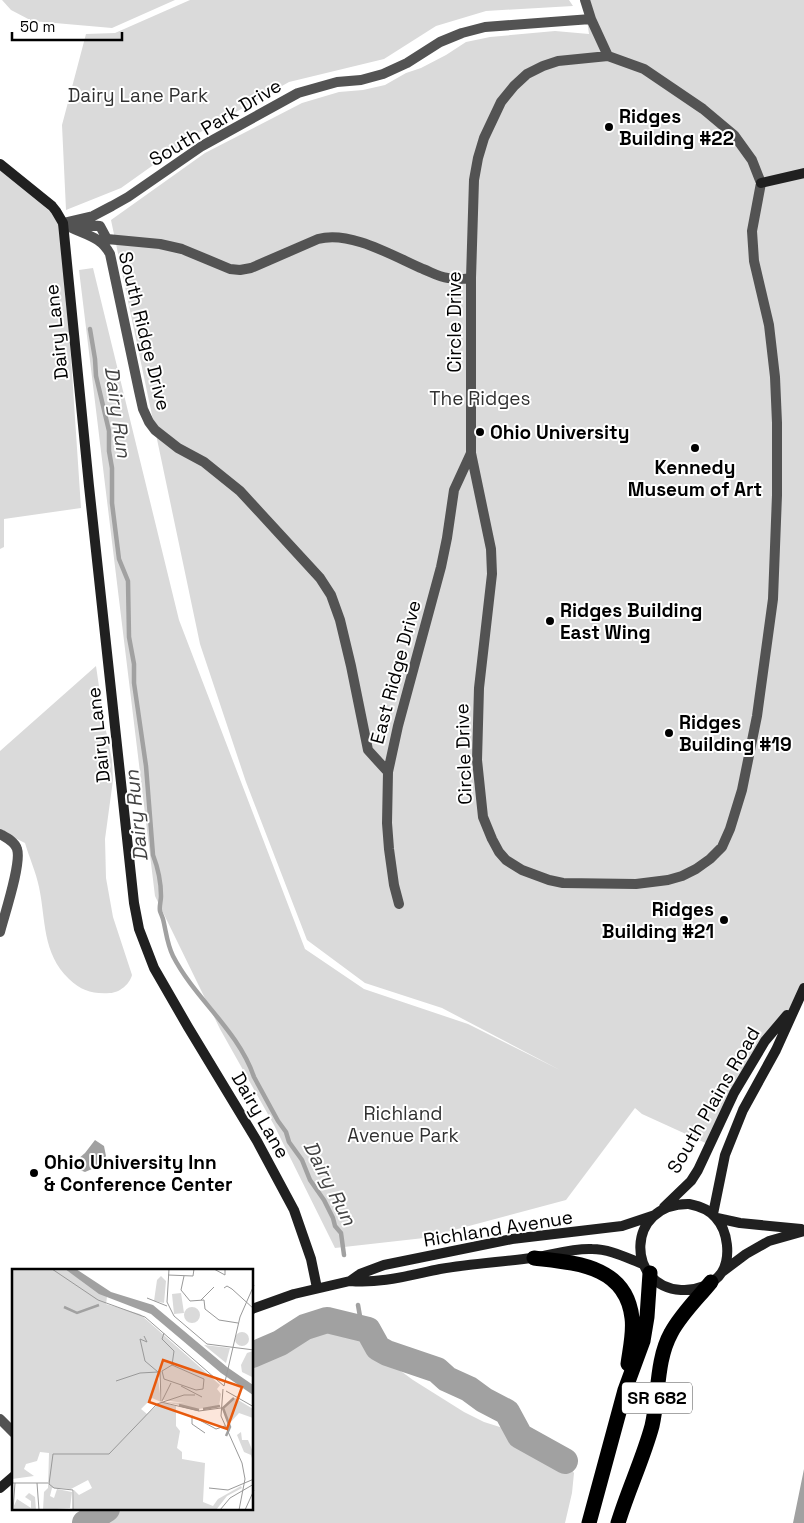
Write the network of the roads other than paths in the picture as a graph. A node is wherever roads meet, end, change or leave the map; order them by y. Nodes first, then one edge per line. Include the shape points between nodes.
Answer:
1 (585, 0) edge
2 (591, 19) junction
3 (608, 56) junction
4 (0, 164) edge
5 (804, 173) edge
6 (762, 183) junction
7 (62, 223) junction
8 (471, 278) junction
9 (470, 453) junction
10 (388, 772) junction
11 (0, 834) edge
12 (399, 904) dead end
13 (0, 932) edge
14 (804, 988) edge
15 (794, 1007) junction
16 (658, 1212) junction
17 (715, 1216) junction
18 (804, 1230) edge
19 (534, 1258) junction
20 (646, 1269) junction
21 (717, 1277) junction
22 (350, 1281) junction
23 (317, 1288) junction
24 (254, 1308) edge
25 (625, 1390) junction
26 (0, 1419) edge
27 (12, 1431) edge
28 (12, 1478) edge
29 (0, 1488) edge
30 (589, 1523) edge
31 (618, 1523) edge

1 - 2 street
2 - 3 street
2 - 7 street, South Park Drive via 485,27 440,42 383,74 298,92 202,146 112,206 93,216
3 - 6 street, Circle Drive via 644,69 718,120 743,146
3 - 8 street, Circle Drive via 558,61 543,66 527,74 501,102 484,138 474,180
4 - 7 main road, Dairy Lane via 52,206
5 - 6 main road
6 - 9 street, Circle Drive via 752,232 754,261 769,325 775,377 777,463 773,599 757,716 742,790 730,829 717,853 688,873 668,880 636,884 563,883 522,870 506,860 492,839 482,812 477,760 479,688 492,574 491,549
7 - 8 street via 100,226 107,239 182,249 240,270 327,236 349,238 442,277
7 - 10 street, South Ridge Drive via 100,241 110,254 143,409 149,422 162,436 204,462 240,491 320,578 331,595 347,647 368,750
7 - 23 main road, Dairy Lane via 139,929 154,968 257,1141 294,1210 308,1248
8 - 9 street, Circle Drive
9 - 10 street, East Ridge Drive via 454,490 448,538
10 - 12 street, East Ridge Drive via 389,849
11 - 13 street via 14,843 18,860
14 - 15 main road, South Plains Road
15 - 16 main road, South Plains Road via 760,1048 734,1092 694,1176
15 - 17 main road, South Plains Road via 776,1050 743,1110 725,1155
16 - 17 main road via 675,1205 689,1204
16 - 20 main road via 646,1225 641,1239 640,1255
16 - 22 main road, Richland Avenue via 622,1226 512,1240 384,1265
17 - 18 main road via 740,1223
17 - 21 main road via 726,1240 726,1253
18 - 21 main road via 770,1241 746,1254
19 - 20 main road, Richland Avenue via 593,1248 613,1253
19 - 22 main road, Richland Avenue via 443,1269 388,1280
19 - 25 highway via 592,1267 604,1273 625,1293 632,1319
20 - 21 main road via 664,1285 682,1290 694,1289
20 - 25 highway, SR 682 via 645,1330
21 - 31 highway, SR 682 via 681,1318 665,1346 646,1447
22 - 23 main road, Richland Avenue
23 - 24 main road, Richland Avenue
25 - 30 highway, SR 682
26 - 27 street
28 - 29 main road

